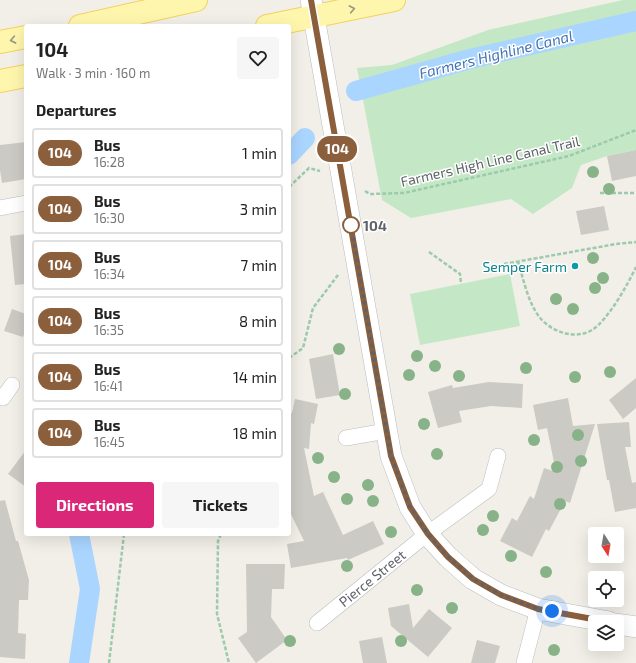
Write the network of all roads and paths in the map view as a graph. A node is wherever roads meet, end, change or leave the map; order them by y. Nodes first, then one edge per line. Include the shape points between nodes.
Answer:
1 (174, 0) edge
2 (196, 0) edge
3 (394, 0) edge
4 (312, 8) edge
5 (151, 10) junction
6 (89, 24) edge
7 (272, 24) edge
8 (24, 37) edge
9 (0, 42) edge
10 (24, 76) edge
11 (0, 81) edge
12 (636, 130) edge
13 (324, 172) dead end
14 (291, 185) edge
15 (600, 193) dead end
16 (370, 194) dead end
17 (636, 194) edge
18 (24, 203) edge
19 (0, 208) edge
20 (636, 242) edge
21 (430, 252) dead end
22 (518, 262) junction
23 (504, 264) dead end
24 (636, 267) edge
25 (341, 273) dead end
26 (462, 284) dead end
27 (291, 357) edge
28 (12, 385) dead end
29 (0, 396) edge
30 (386, 432) junction
31 (346, 438) dead end
32 (498, 456) dead end
33 (428, 534) junction
34 (124, 536) edge
35 (220, 536) edge
36 (538, 609) junction
37 (588, 618) edge
38 (317, 623) dead end
39 (624, 625) edge
40 (636, 627) edge
41 (109, 663) edge
42 (229, 663) edge
43 (524, 663) edge

1 - 5 main road
2 - 5 main road
4 -> 3 main road
4 - 7 main road
4 - 30 street
5 - 6 main road
8 -> 9 main road
10 - 11 main road
12 - 16 path, Farmers High Line Canal Trail via 569,156 404,194
13 - 14 path via 309,168
15 - 17 path
18 - 19 street
20 - 22 path
21 - 26 path via 460,274
22 - 23 path
22 - 24 path via 531,300 541,318 562,333 576,334 592,329 601,321
25 - 27 path via 313,308 303,348
28 - 29 street via 3,398
30 - 31 street
30 - 33 street via 391,456 410,507
32 - 33 street, Pierce Street via 489,489
33 - 36 street via 448,557 473,579 501,595
33 - 38 street, Pierce Street
34 - 41 path
35 - 42 path via 217,614
36 - 37 street
36 - 43 street
39 - 40 street

